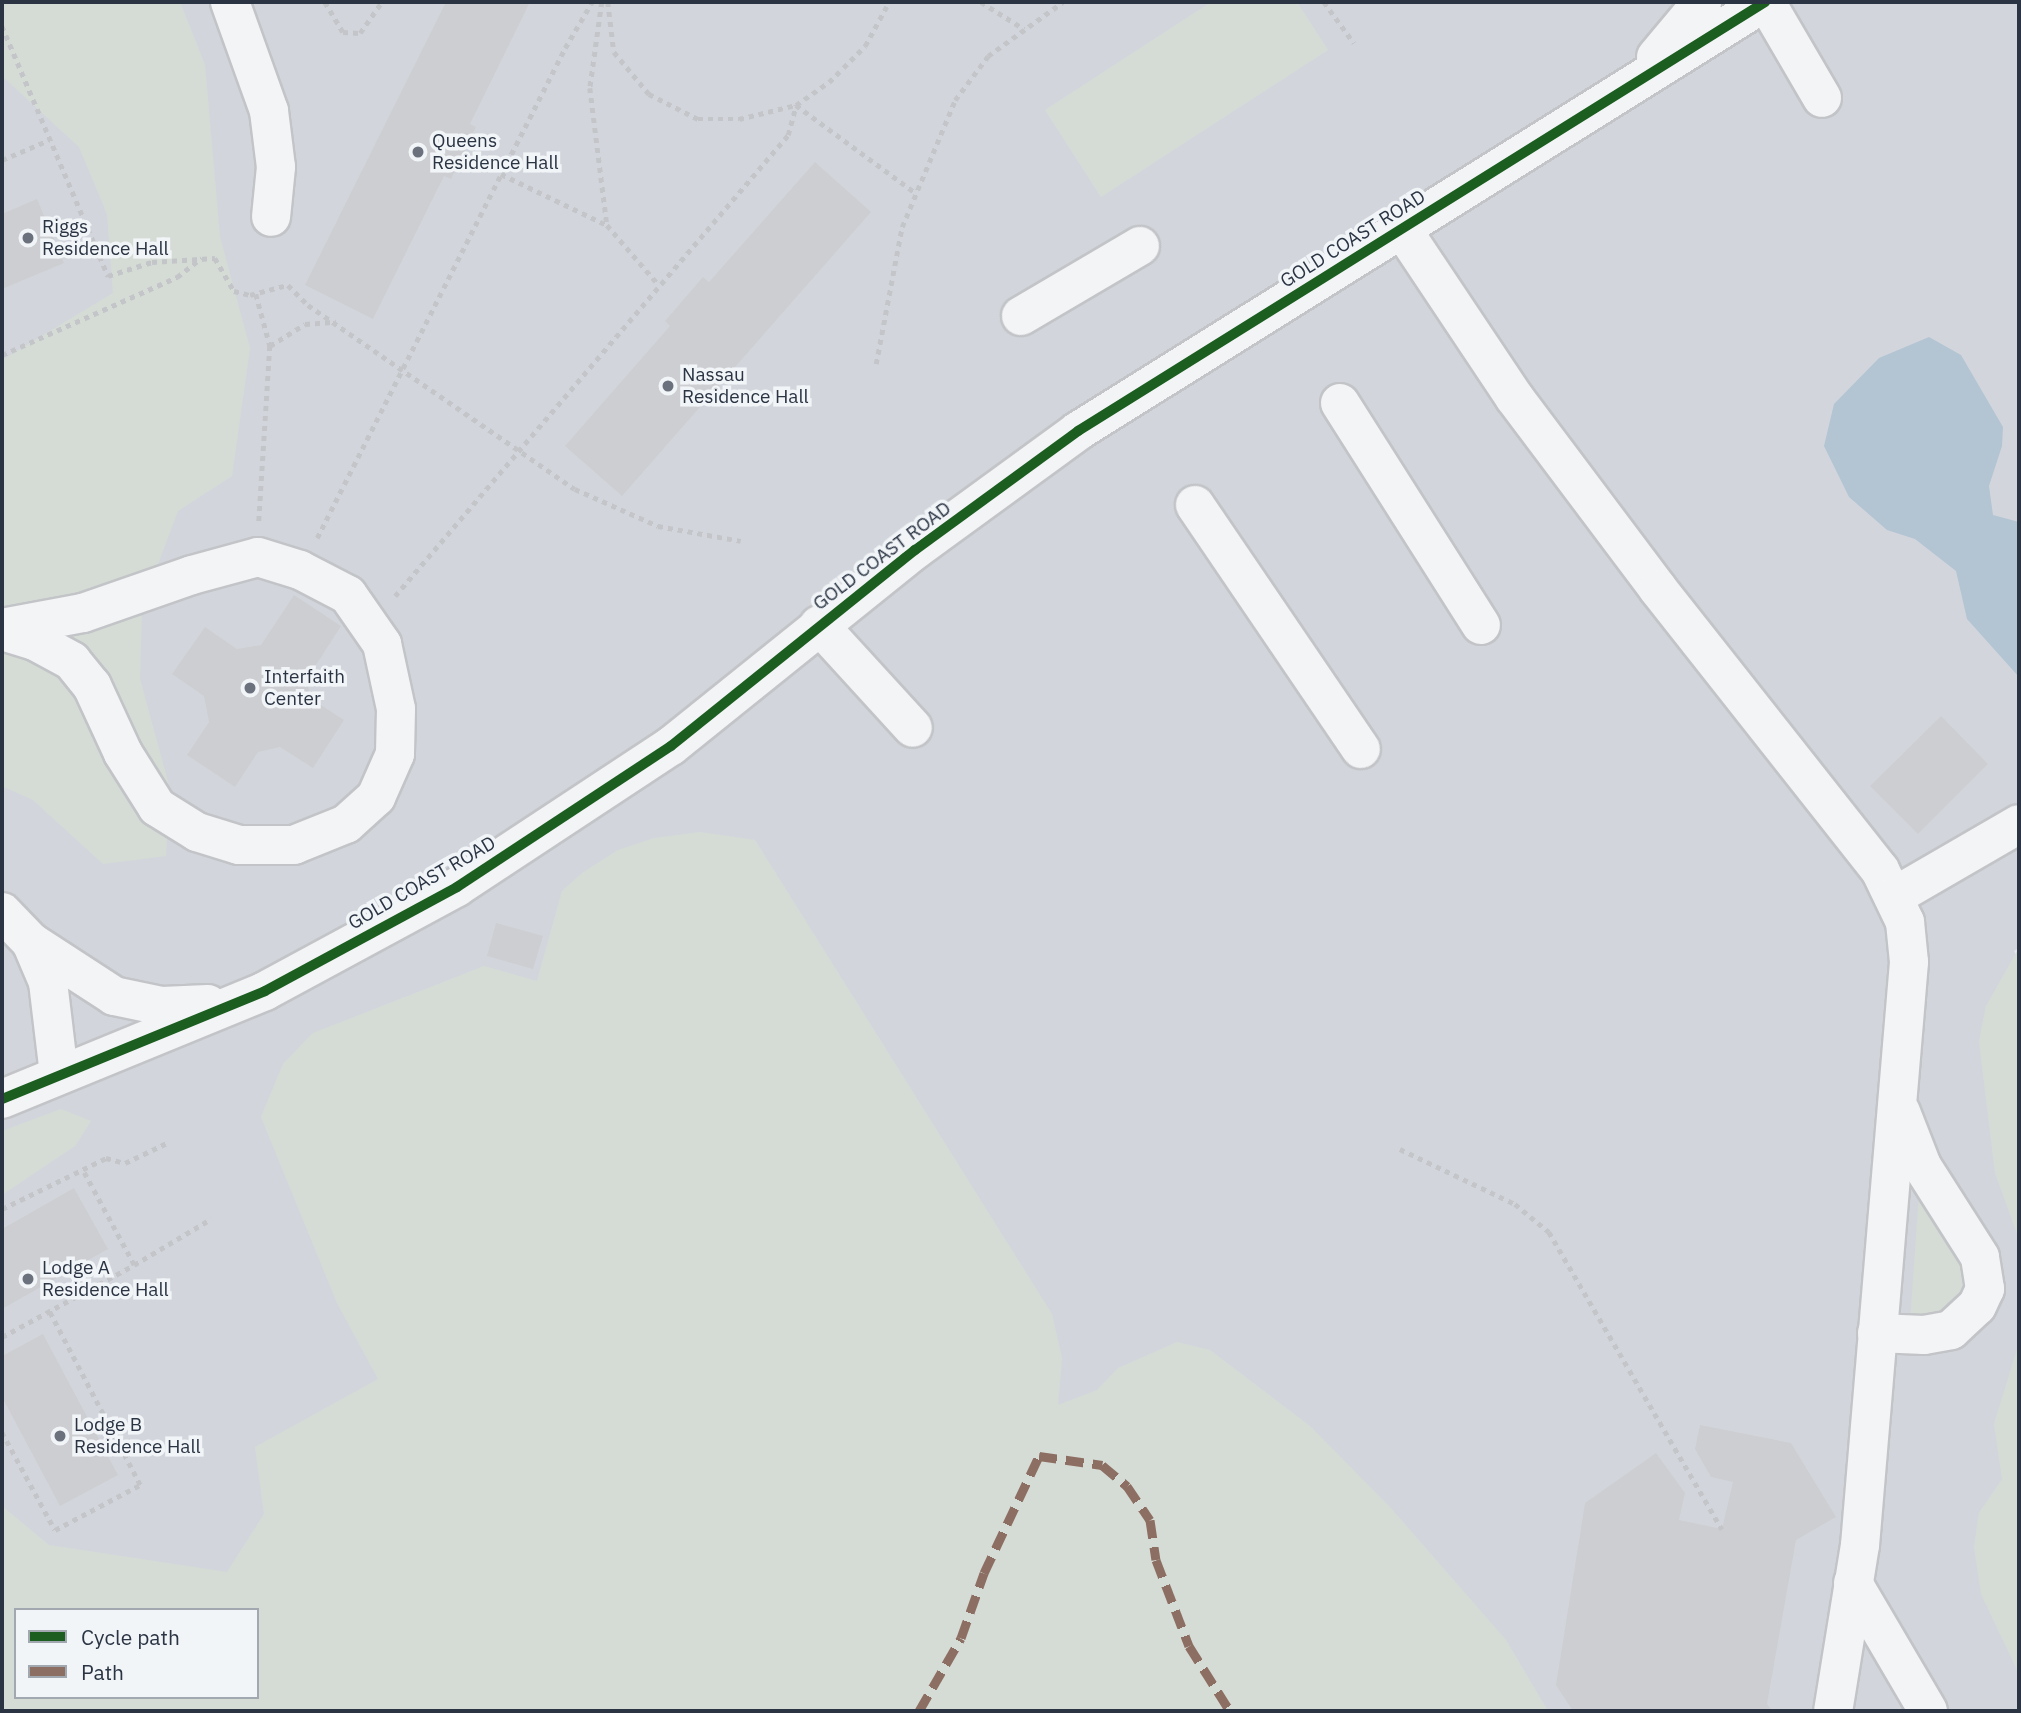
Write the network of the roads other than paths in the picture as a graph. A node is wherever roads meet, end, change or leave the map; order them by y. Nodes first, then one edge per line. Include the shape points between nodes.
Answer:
1 (230, 2) edge
2 (1765, 2) edge
3 (1699, 13) edge
4 (1822, 98) dead end
5 (271, 217) dead end
6 (1402, 229) junction
7 (1140, 246) dead end
8 (1021, 316) dead end
9 (1340, 403) dead end
10 (1195, 505) dead end
11 (818, 625) junction
12 (1480, 625) dead end
13 (2, 630) edge
14 (913, 728) dead end
15 (1362, 749) dead end
16 (2019, 824) edge
17 (1895, 896) junction
18 (2, 912) edge
19 (31, 942) junction
20 (233, 1003) junction
21 (59, 1073) junction
22 (2, 1100) edge
23 (1897, 1103) junction
24 (1877, 1333) junction
25 (1853, 1583) junction
26 (1833, 1711) edge
27 (1928, 1711) edge

1 - 5 street via 269,111 276,167
2 - 3 street, GOLD COAST ROAD
2 - 4 street
3 - 6 street, GOLD COAST ROAD via 1627,91
6 - 11 street, GOLD COAST ROAD via 1078,431
6 - 17 street via 1520,405 1658,589 1880,870
7 - 8 street
9 - 12 street
10 - 15 street
11 - 14 street
11 - 20 street, GOLD COAST ROAD via 671,746 457,887 265,991
13 - 13 street via 83,613 192,575 258,558 300,570 348,595 382,644 396,709 395,754 376,797 346,824 294,845 239,845 197,832 157,807 123,753 92,686 72,661
16 - 17 street
17 - 23 street via 1905,922 1909,962
18 - 19 street
19 - 20 street via 114,996 163,1006
19 - 21 street via 48,982
20 - 21 street, GOLD COAST ROAD
21 - 22 street, GOLD COAST ROAD
23 - 24 street
23 - 24 street via 1922,1166 1980,1258 1985,1289 1977,1306 1951,1330 1923,1335
24 - 25 street
25 - 26 street
25 - 27 street

